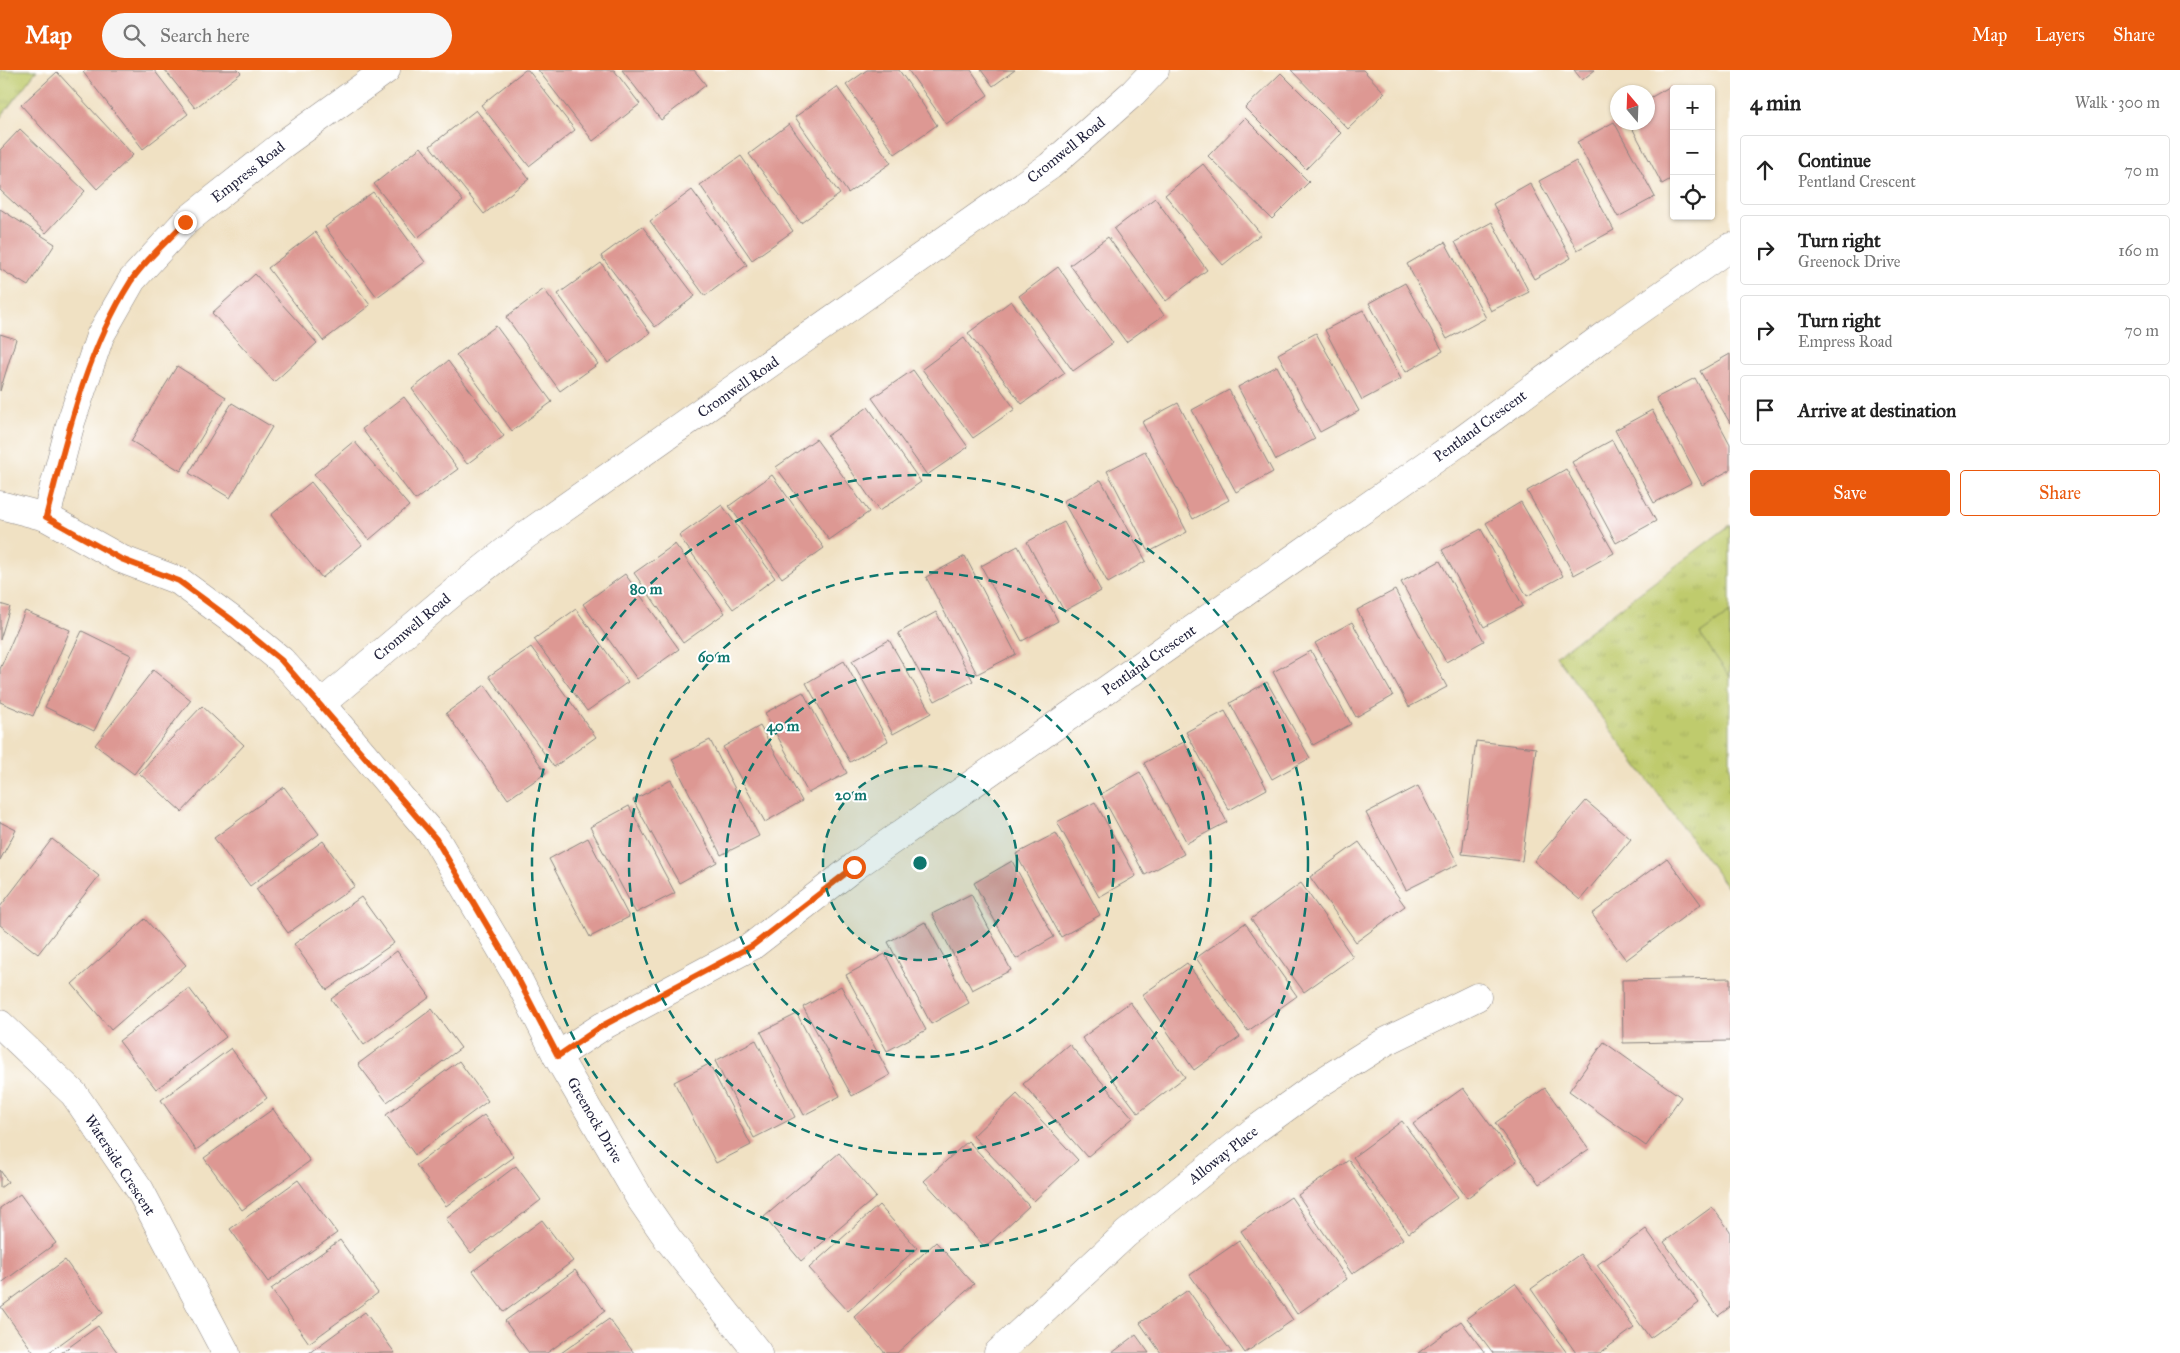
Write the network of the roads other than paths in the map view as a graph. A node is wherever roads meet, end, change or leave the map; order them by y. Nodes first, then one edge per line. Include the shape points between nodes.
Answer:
1 (386, 70) edge
2 (1155, 70) edge
3 (1730, 247) edge
4 (0, 505) edge
5 (46, 517) junction
6 (321, 704) junction
7 (1478, 997) dead end
8 (0, 1024) edge
9 (558, 1056) junction
10 (226, 1353) edge
11 (758, 1353) edge
12 (998, 1353) edge

1 - 5 street, Empress Road via 282,145 185,222 132,280 100,336 71,422
2 - 6 street, Cromwell Road via 1134,93 1050,166 526,535
3 - 9 street, Pentland Crescent via 1461,441 854,867 752,946 602,1026
4 - 5 street, Greenock Drive
5 - 6 street, Greenock Drive via 121,559 179,581 281,660
6 - 9 street, Greenock Drive via 436,839 515,973
7 - 12 street, Alloway Place via 1385,1042 1317,1085 1255,1130 1126,1234
8 - 10 street, Waterside Crescent via 74,1094 140,1190
9 - 11 street, Greenock Drive via 639,1197

